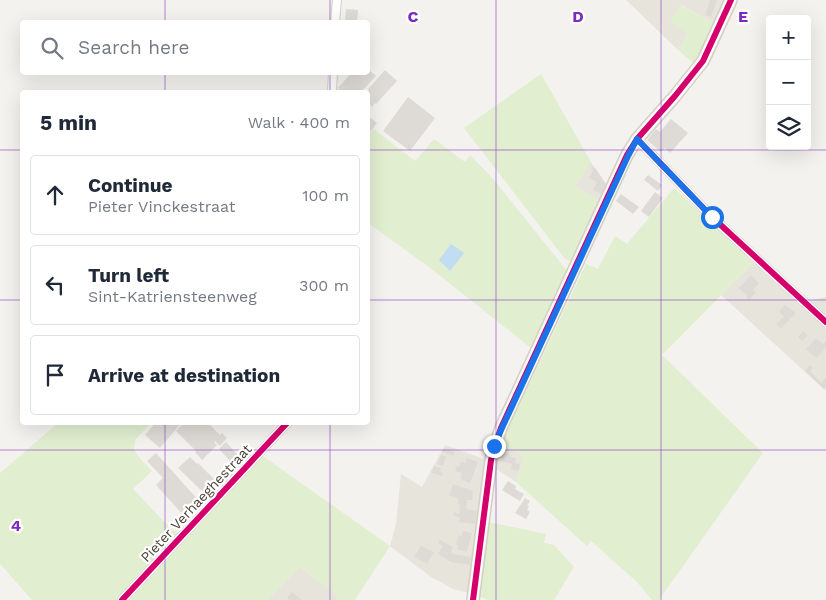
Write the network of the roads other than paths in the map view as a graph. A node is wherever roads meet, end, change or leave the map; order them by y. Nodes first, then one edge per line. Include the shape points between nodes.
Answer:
1 (337, 0) edge
2 (731, 0) edge
3 (336, 20) edge
4 (333, 75) edge
5 (332, 90) edge
6 (637, 139) junction
7 (826, 322) edge
8 (285, 425) edge
9 (475, 599) edge
10 (122, 600) edge

1 - 3 street
2 - 6 street via 703,61
4 - 5 street
6 - 7 street via 712,217
6 - 9 street via 494,446
8 - 10 street, Pieter Verhaeghestraat

